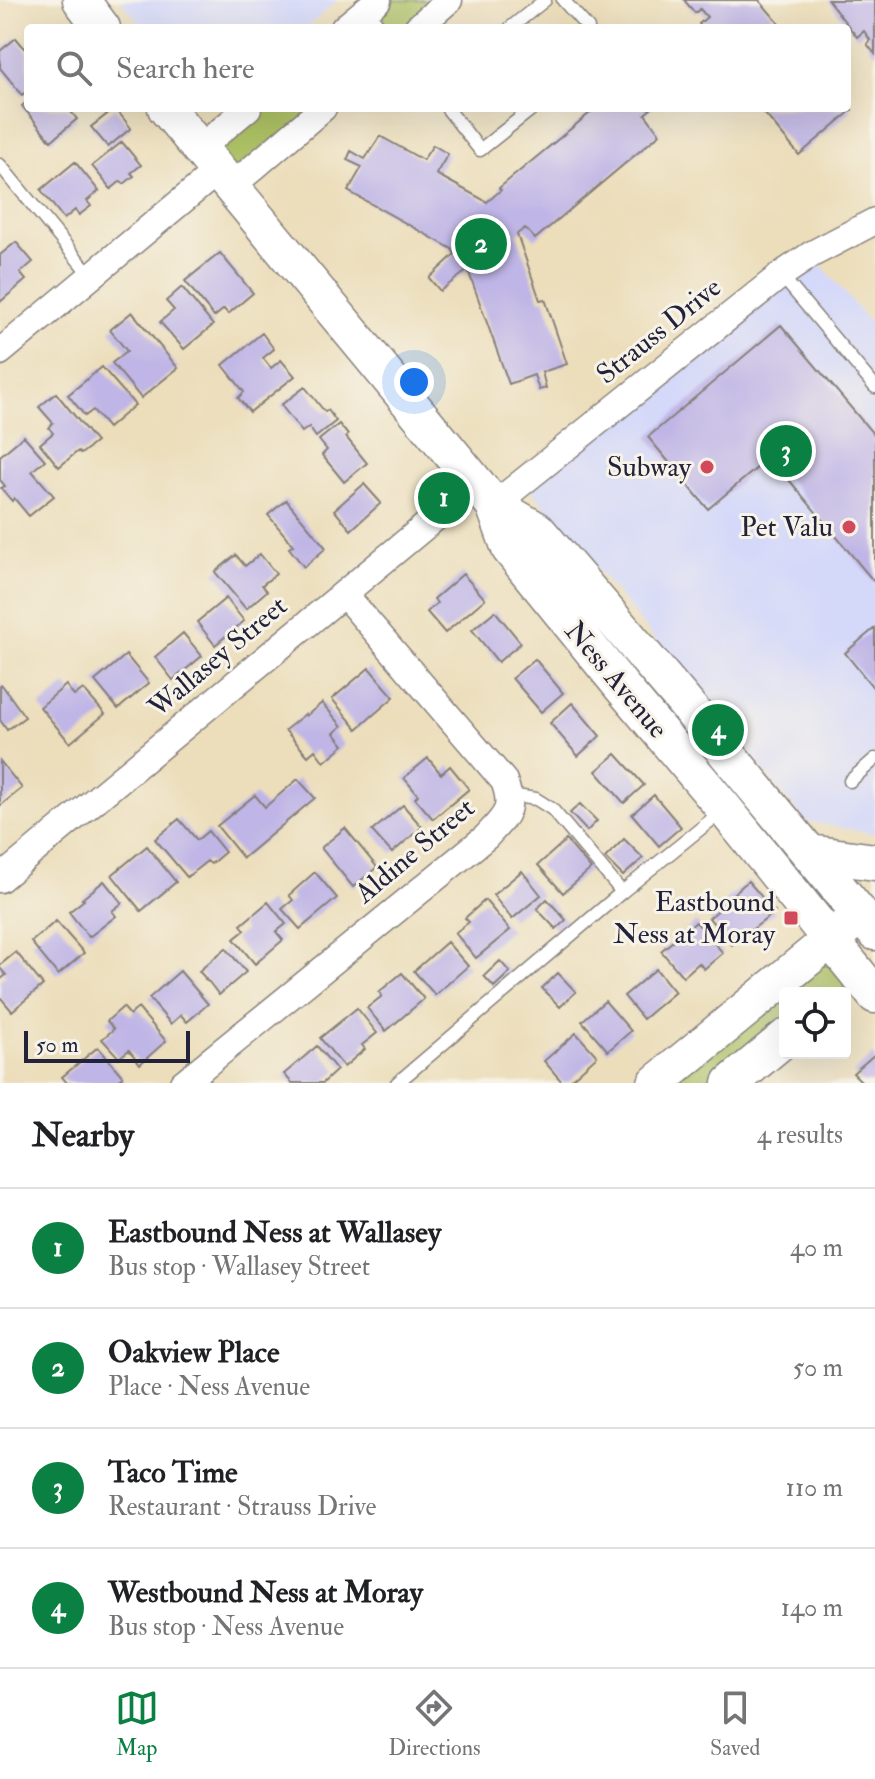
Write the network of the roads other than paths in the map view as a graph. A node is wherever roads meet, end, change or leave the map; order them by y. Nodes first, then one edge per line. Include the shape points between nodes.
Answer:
1 (81, 0) edge
2 (449, 0) edge
3 (545, 0) edge
4 (563, 0) edge
5 (375, 13) edge
6 (99, 24) edge
7 (352, 24) edge
8 (422, 24) edge
9 (515, 24) edge
10 (584, 24) edge
11 (169, 112) edge
12 (246, 112) edge
13 (316, 112) edge
14 (450, 112) edge
15 (528, 112) edge
16 (0, 165) edge
17 (217, 168) junction
18 (875, 221) edge
19 (781, 275) junction
20 (91, 276) junction
21 (0, 352) edge
22 (875, 387) edge
23 (485, 495) junction
24 (344, 594) junction
25 (875, 759) edge
26 (850, 781) dead end
27 (509, 795) junction
28 (723, 807) junction
29 (810, 853) junction
30 (875, 862) edge
31 (0, 879) edge
32 (622, 892) junction
33 (868, 924) edge
34 (829, 939) junction
35 (862, 982) edge
36 (779, 1043) edge
37 (183, 1083) edge
38 (397, 1083) edge
39 (656, 1083) edge
40 (731, 1083) edge

1 - 6 main road
2 - 8 street
3 - 9 lane
4 - 10 lane
5 - 7 street
11 - 17 main road, Ness Avenue
12 - 17 street
13 - 17 street
14 - 15 lane via 480,150
16 - 20 lane
17 - 20 street
17 - 23 main road, Ness Avenue
18 - 19 street, Strauss Drive
19 - 22 lane
19 - 23 street, Strauss Drive
20 - 21 street
23 - 24 street, Wallasey Street
23 - 28 main road, Ness Avenue via 510,549
23 - 29 main road, Ness Avenue via 537,530
24 - 27 street, Aldine Street via 504,781
24 - 31 street, Wallasey Street
25 - 26 lane
27 - 32 lane via 536,799 552,809
27 - 37 street, Aldine Street via 502,819 486,837
28 - 32 lane
28 - 34 main road, Ness Avenue
29 - 30 main road
29 - 33 main road, Ness Avenue
32 - 38 lane
33 - 34 main road
34 - 35 main road, Ness Avenue
34 - 39 main road
36 - 40 main road

